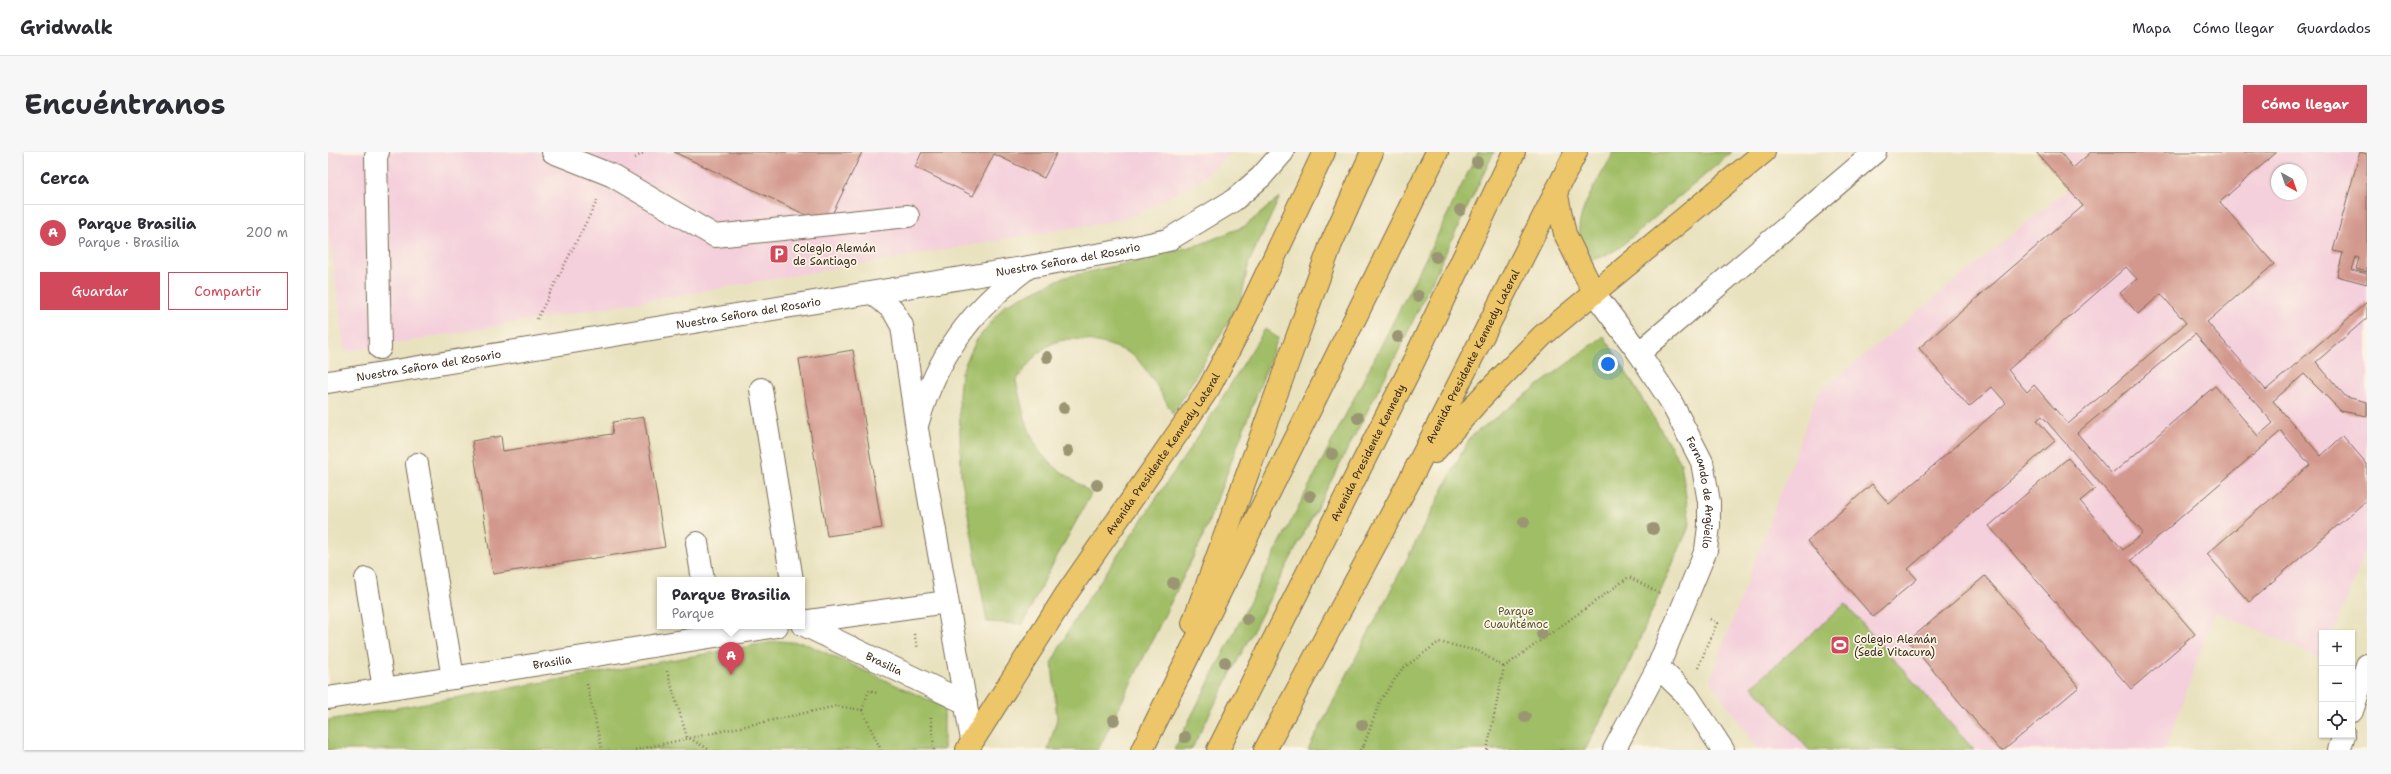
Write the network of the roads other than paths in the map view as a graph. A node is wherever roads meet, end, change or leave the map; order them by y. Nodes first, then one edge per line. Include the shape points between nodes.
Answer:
1 (378, 152) edge
2 (553, 152) edge
3 (1283, 152) edge
4 (1324, 152) edge
5 (1372, 152) edge
6 (1437, 152) edge
7 (1514, 152) edge
8 (1576, 152) edge
9 (1764, 152) edge
10 (1875, 152) edge
11 (1556, 191) junction
12 (908, 216) dead end
13 (1028, 267) junction
14 (873, 293) junction
15 (1594, 293) junction
16 (380, 348) dead end
17 (1639, 353) junction
18 (328, 382) edge
19 (761, 389) dead end
20 (916, 429) junction
21 (417, 464) dead end
22 (1411, 478) junction
23 (697, 543) dead end
24 (703, 577) edge
25 (792, 577) edge
26 (366, 579) dead end
27 (947, 602) junction
28 (805, 623) edge
29 (805, 624) edge
30 (738, 629) edge
31 (712, 631) edge
32 (2367, 665) edge
33 (1658, 667) junction
34 (453, 678) junction
35 (384, 689) junction
36 (328, 698) edge
37 (2355, 702) edge
38 (966, 703) junction
39 (1162, 712) junction
40 (2343, 738) edge
41 (970, 745) edge
42 (1142, 750) edge
43 (1218, 750) edge
44 (1265, 750) edge
45 (1614, 750) edge
46 (1723, 750) edge
47 (2339, 750) edge

1 - 16 street via 376,156
2 - 12 street via 610,175 715,236
3 - 13 street, Nuestra Señora del Rosario via 1262,177 1234,200 1168,240
4 - 41 main road, Avenida Presidente Kennedy Lateral via 1245,320 1209,388 1097,549
5 - 39 main road via 1331,244
6 - 39 main road
7 - 43 main road, Avenida Presidente Kennedy via 1401,387
8 - 11 main road, Avenida Presidente Kennedy Lateral
9 - 15 main road
10 - 17 street
11 - 15 main road via 1566,234
11 - 22 main road, Avenida Presidente Kennedy Lateral
13 - 14 street, Nuestra Señora del Rosario
13 - 20 street via 984,304 960,332 935,375
14 - 18 street, Nuestra Señora del Rosario
14 - 20 street, Avenida Presidente Kennedy Lateral via 893,310 902,326
15 - 17 street, Fernando de Argüello
15 - 22 main road via 1542,336 1481,398
17 - 33 street, Fernando de Argüello via 1670,400 1702,462 1709,526 1706,550
19 - 25 street
20 - 27 street, Avenida Presidente Kennedy Lateral
21 - 34 street
22 - 44 main road, Avenida Presidente Kennedy Lateral
23 - 24 street
26 - 35 street
27 - 28 street, Brasilia
27 - 38 street, Avenida Presidente Kennedy Lateral
29 - 38 street, Brasilia
30 - 31 street, Brasilia
31 - 34 street, Brasilia via 659,645
32 - 37 street
33 - 45 street, Fernando de Argüello
33 - 46 street via 1687,695
34 - 35 street, Brasilia
35 - 36 street, Brasilia
38 - 41 street, Avenida Presidente Kennedy Lateral
39 - 42 main road
40 - 47 street

